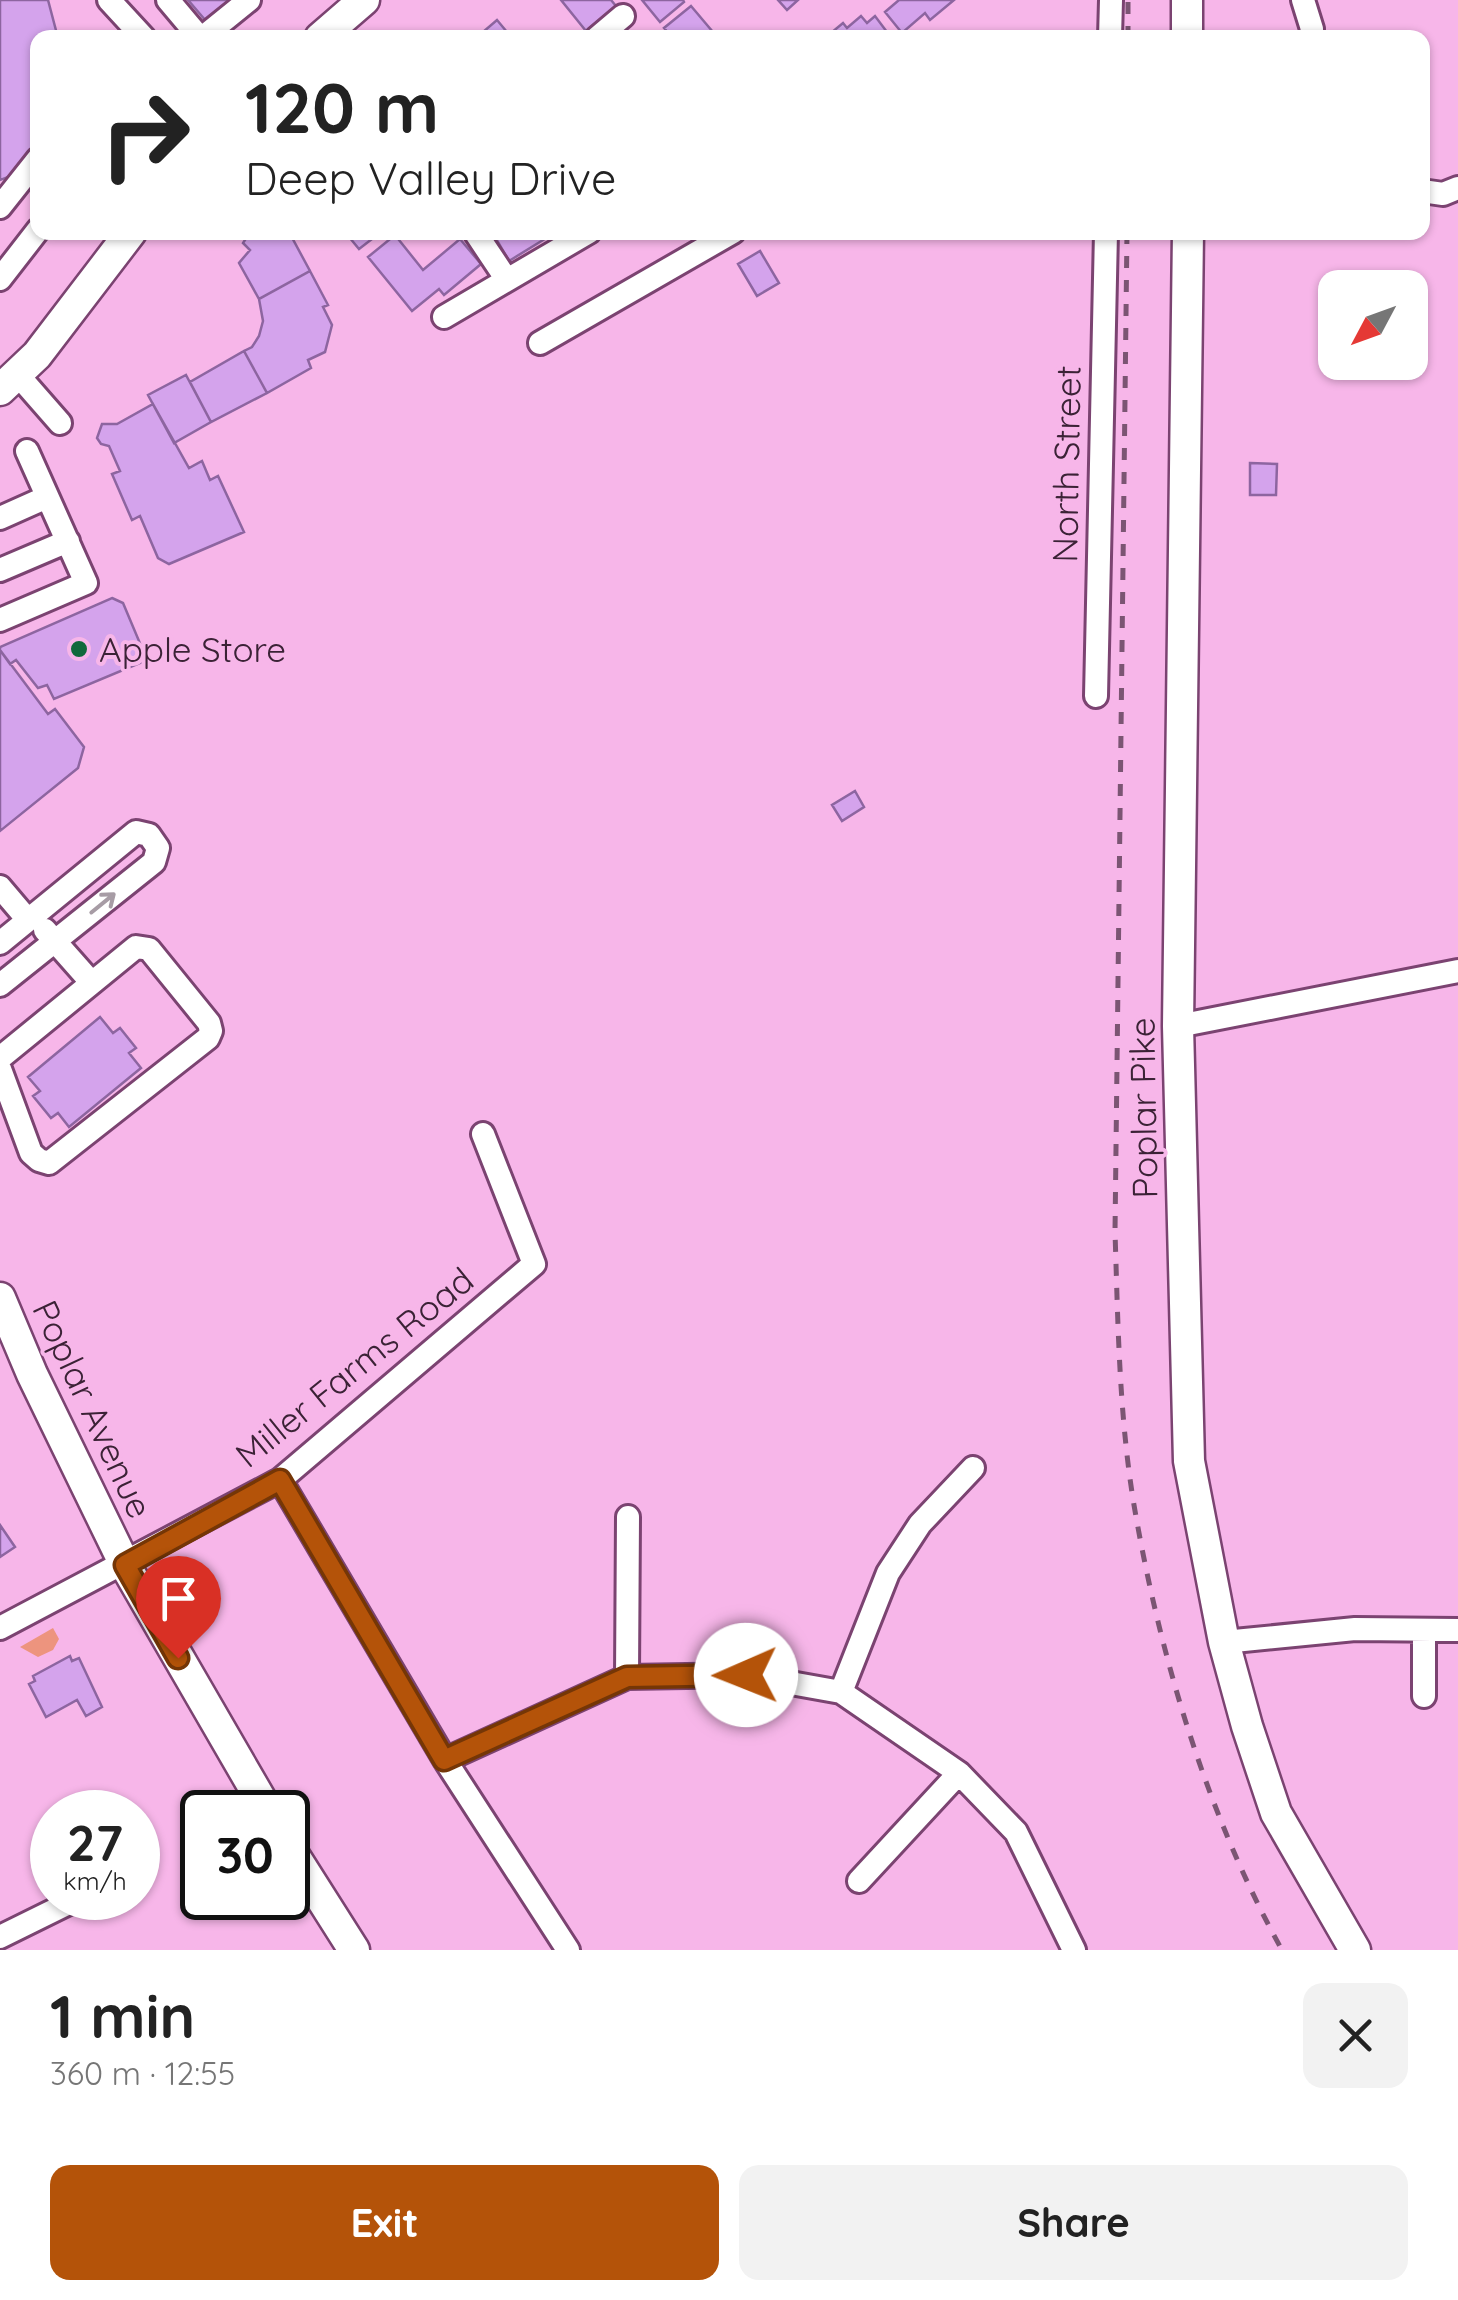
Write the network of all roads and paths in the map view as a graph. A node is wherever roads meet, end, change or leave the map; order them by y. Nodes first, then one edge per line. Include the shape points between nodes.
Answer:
1 (110, 0) edge
2 (168, 0) edge
3 (249, 0) edge
4 (364, 0) edge
5 (1110, 0) edge
6 (1187, 0) edge
7 (1303, 0) edge
8 (623, 16) dead end
9 (137, 30) edge
10 (194, 30) edge
11 (211, 30) edge
12 (329, 30) edge
13 (606, 30) edge
14 (1105, 30) edge
15 (1187, 30) edge
16 (1312, 30) edge
17 (30, 169) edge
18 (1458, 188) edge
19 (1430, 192) edge
20 (0, 207) edge
21 (30, 240) edge
22 (126, 240) edge
23 (480, 240) edge
24 (575, 240) edge
25 (719, 240) edge
26 (1106, 240) edge
27 (1188, 240) edge
28 (0, 279) edge
29 (507, 280) junction
30 (444, 317) dead end
31 (540, 342) dead end
32 (9, 382) edge
33 (60, 422) dead end
34 (27, 451) dead end
35 (47, 497) junction
36 (0, 518) edge
37 (68, 541) junction
38 (0, 570) edge
39 (0, 620) edge
40 (1096, 696) dead end
41 (0, 887) edge
42 (31, 918) junction
43 (55, 942) junction
44 (0, 943) edge
45 (1458, 971) edge
46 (91, 982) junction
47 (0, 986) edge
48 (1178, 1026) junction
49 (0, 1058) edge
50 (0, 1069) edge
51 (483, 1134) dead end
52 (0, 1298) edge
53 (972, 1468) dead end
54 (280, 1480) junction
55 (628, 1517) dead end
56 (125, 1565) junction
57 (0, 1628) edge
58 (1424, 1630) junction
59 (1458, 1630) edge
60 (1224, 1642) junction
61 (627, 1677) junction
62 (842, 1692) junction
63 (1424, 1696) dead end
64 (444, 1760) junction
65 (959, 1773) junction
66 (255, 1790) edge
67 (310, 1881) edge
68 (859, 1881) dead end
69 (33, 1920) edge
70 (0, 1936) edge
71 (354, 1950) edge
72 (568, 1950) edge
73 (1074, 1950) edge
74 (1356, 1950) edge

1 - 9 street
2 - 10 street
3 - 11 street
4 - 12 main road
5 - 14 street
6 - 15 main road
7 - 16 street
8 - 13 street
17 - 20 street
18 - 19 street
21 - 28 street
22 - 32 main road
23 - 29 street
24 - 29 street
25 - 31 street
26 - 40 street, North Street
27 - 48 main road, Poplar Pike
29 - 30 street
32 - 33 street
34 - 35 street
35 - 36 street
35 - 37 street
37 - 38 street
37 - 39 street via 86,583
41 - 42 street
42 - 43 street
43 -> 42 street via 154,862 158,848 150,835 136,832
42 - 44 street
43 - 46 street
43 - 47 street
45 - 48 street
46 - 49 street
46 - 50 street via 142,946 209,1023 208,1038 50,1163 30,1153
48 - 60 main road, Poplar Pike via 1189,1462
51 - 54 street, Miller Farms Road via 534,1264
52 - 56 main road, Poplar Avenue
53 - 62 street via 920,1524 888,1573
54 - 56 street, Miller Farms Road
54 - 64 street
55 - 61 street
56 - 57 street, Miller Farms Road
56 - 66 main road, Poplar Avenue
58 - 59 street
58 - 60 street via 1355,1629
58 - 63 street
60 - 74 main road, Poplar Pike via 1276,1813
61 - 62 street via 746,1675
61 - 64 street
62 - 65 street
64 - 72 street
65 - 68 street
65 - 73 street via 1016,1832
67 - 71 main road
69 - 70 street

